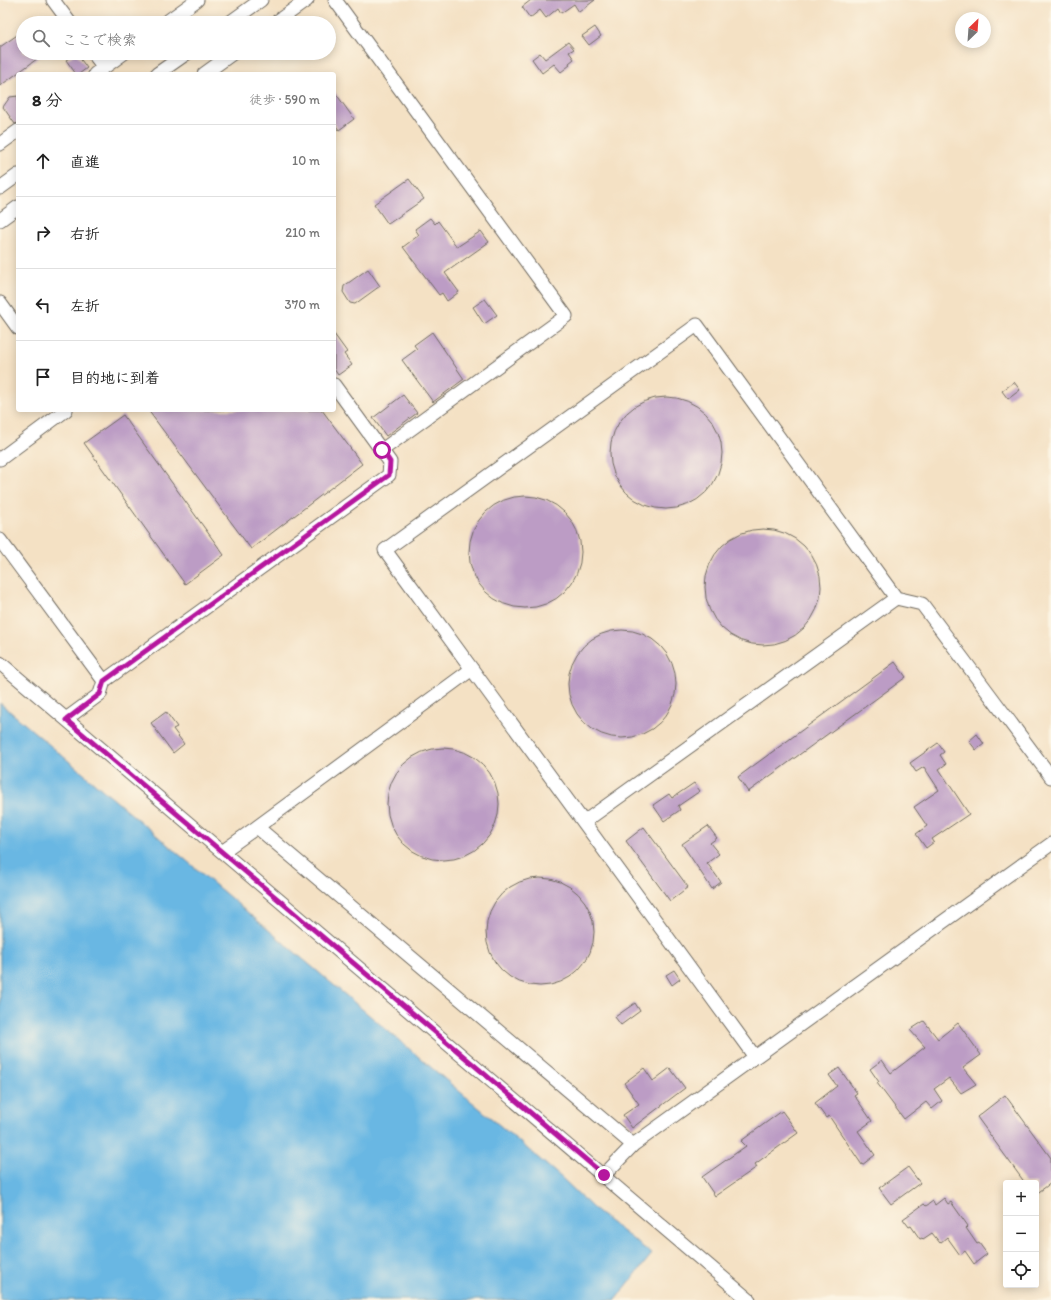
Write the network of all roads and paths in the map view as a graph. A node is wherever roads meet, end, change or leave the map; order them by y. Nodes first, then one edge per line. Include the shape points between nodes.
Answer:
1 (53, 0) edge
2 (197, 0) edge
3 (261, 0) edge
4 (307, 0) edge
5 (335, 0) edge
6 (65, 16) edge
7 (175, 16) edge
8 (239, 16) edge
9 (285, 16) edge
10 (95, 60) edge
11 (114, 60) edge
12 (177, 60) edge
13 (223, 60) edge
14 (99, 71) edge
15 (161, 72) edge
16 (207, 72) edge
17 (16, 132) edge
18 (0, 144) edge
19 (16, 176) edge
20 (0, 188) edge
21 (16, 208) edge
22 (0, 220) edge
23 (0, 303) edge
24 (16, 325) edge
25 (336, 388) edge
26 (63, 412) edge
27 (382, 450) junction
28 (0, 459) edge
29 (0, 540) edge
30 (896, 598) junction
31 (0, 663) edge
32 (472, 669) junction
33 (104, 681) junction
34 (66, 720) junction
35 (1051, 777) edge
36 (584, 822) junction
37 (257, 827) junction
38 (1051, 844) edge
39 (222, 852) junction
40 (755, 1057) junction
41 (633, 1145) junction
42 (604, 1175) junction
43 (749, 1300) edge

1 - 6 lane
2 - 7 lane
3 - 8 lane
4 - 9 lane
5 - 27 lane via 566,316
10 - 14 lane
11 - 14 lane
12 - 15 lane
13 - 16 lane
17 - 18 lane
19 - 20 lane
21 - 22 lane
23 - 24 lane
25 - 27 lane
26 - 28 lane
27 - 33 lane via 390,462 389,475
29 - 33 lane
30 - 32 lane via 697,325 385,550
30 - 35 lane via 922,604
30 - 36 lane
31 - 34 lane
32 - 36 lane
32 - 37 lane
33 - 34 lane via 100,694
34 - 39 lane
36 - 40 lane
37 - 39 lane
37 - 41 lane
38 - 40 lane
39 - 42 lane
40 - 41 lane
41 - 42 lane
42 - 43 lane

